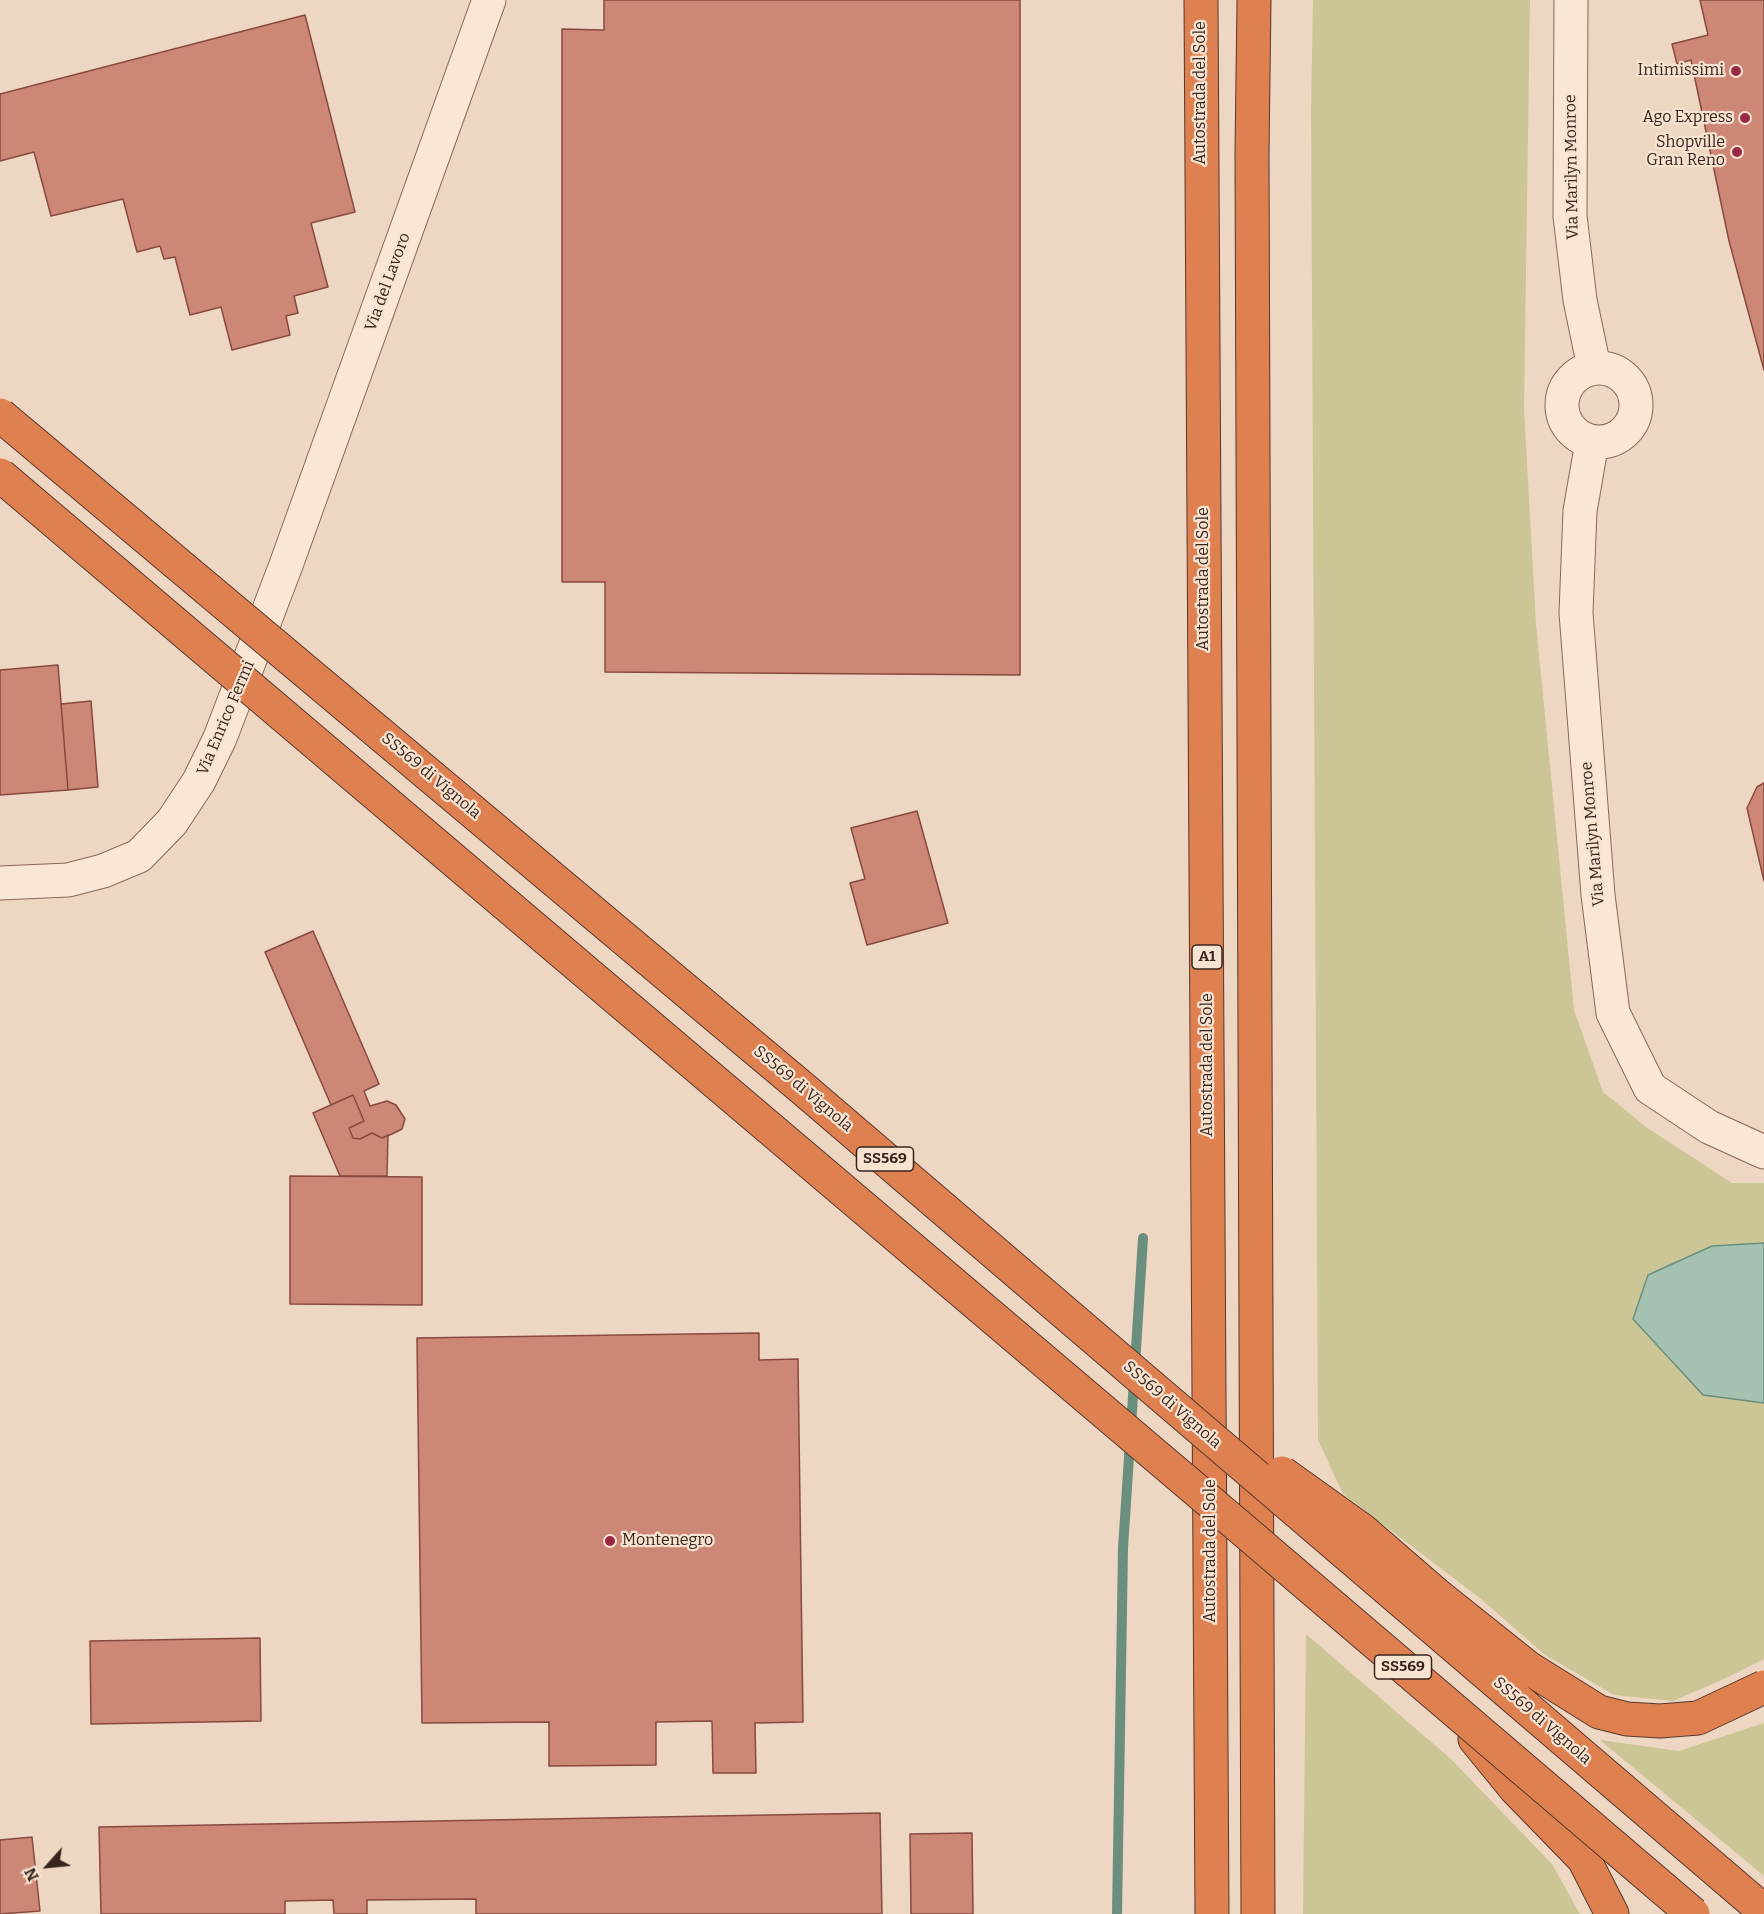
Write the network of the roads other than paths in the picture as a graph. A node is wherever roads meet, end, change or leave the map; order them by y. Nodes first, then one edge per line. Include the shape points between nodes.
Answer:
1 (489, 0) edge
2 (1201, 0) edge
3 (1254, 0) edge
4 (1571, 0) edge
5 (1594, 367) junction
6 (0, 415) edge
7 (1592, 442) junction
8 (0, 475) edge
9 (286, 565) joint
10 (0, 883) edge
11 (1764, 1152) edge
12 (1104, 1346) junction
13 (1764, 1687) edge
14 (1447, 1705) junction
15 (1764, 1911) edge
16 (1212, 1914) edge
17 (1258, 1914) edge
18 (1612, 1914) edge
19 (1693, 1914) edge

1 - 9 street, Via del Lavoro
2 - 16 highway, Autostrada del Sole / A1
3 - 17 highway
4 - 5 street, Via Marilyn Monroe via 1570,216 1580,300
5 - 7 street via 1568,383 1562,407 1570,430
5 - 7 street via 1613,370 1624,377 1634,392 1636,410 1626,432 1616,439
6 - 12 highway, SS569 di Vignola / SS569, bridge
7 - 11 street, Via Marilyn Monroe via 1580,511 1575,613 1598,895 1613,1013 1650,1088 1708,1127
8 - 14 highway, SS569, bridge
9 - 10 street, Via Enrico Fermi via 220,738 199,781 172,822 139,856 103,871 68,880
12 - 13 highway, bridge via 1363,1531 1527,1667 1599,1712 1660,1721 1698,1718
12 - 15 highway, SS569 di Vignola / SS569, bridge
14 - 18 highway, bridge via 1515,1788 1584,1859
14 - 19 highway, SS569, bridge

